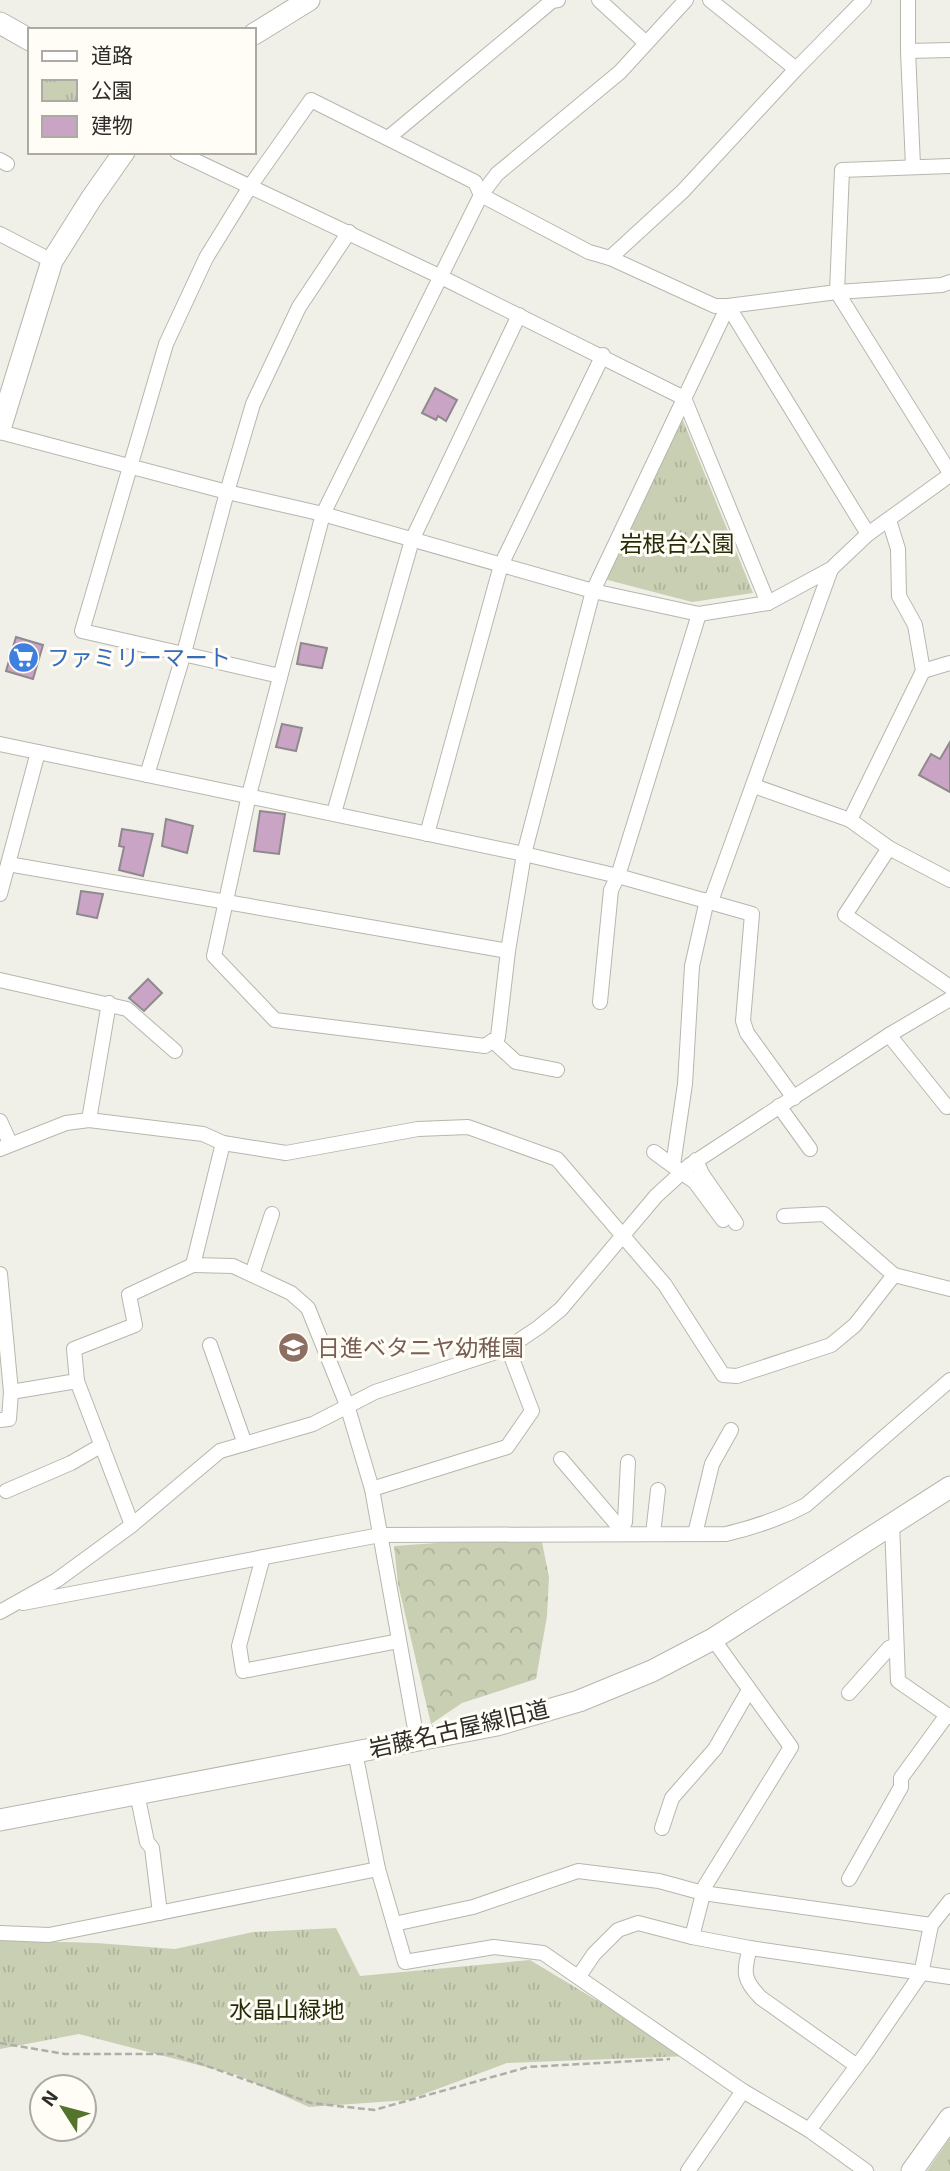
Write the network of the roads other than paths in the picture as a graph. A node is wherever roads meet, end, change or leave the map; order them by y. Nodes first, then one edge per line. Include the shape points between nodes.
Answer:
1 (309, 0) edge
2 (558, 0) edge
3 (599, 0) edge
4 (686, 0) edge
5 (710, 0) edge
6 (864, 0) edge
7 (908, 0) edge
8 (0, 23) edge
9 (256, 33) edge
10 (28, 39) edge
11 (646, 43) junction
12 (950, 50) edge
13 (908, 51) junction
14 (796, 69) junction
15 (388, 138) junction
16 (123, 154) edge
17 (181, 154) edge
18 (0, 160) edge
19 (913, 166) junction
20 (950, 166) edge
21 (0, 167) edge
22 (251, 185) junction
23 (481, 195) junction
24 (349, 232) junction
25 (0, 234) edge
26 (610, 258) junction
27 (52, 261) junction
28 (439, 275) junction
29 (948, 288) edge
30 (837, 292) junction
31 (728, 306) junction
32 (519, 315) junction
33 (603, 355) junction
34 (684, 398) junction
35 (0, 430) edge
36 (131, 465) junction
37 (950, 474) edge
38 (227, 492) junction
39 (323, 514) junction
40 (889, 520) junction
41 (868, 534) junction
42 (411, 540) junction
43 (501, 565) junction
44 (831, 569) junction
45 (593, 591) junction
46 (768, 603) junction
47 (699, 614) junction
48 (184, 653) junction
49 (950, 663) edge
50 (923, 671) junction
51 (280, 676) junction
52 (0, 744) edge
53 (38, 752) junction
54 (147, 775) junction
55 (754, 786) junction
56 (249, 795) junction
57 (334, 813) junction
58 (850, 820) junction
59 (427, 834) junction
60 (889, 848) junction
61 (524, 854) junction
62 (8, 864) junction
63 (618, 876) junction
64 (950, 880) edge
65 (0, 894) edge
66 (709, 900) junction
67 (227, 902) junction
68 (508, 951) junction
69 (0, 980) edge
70 (950, 987) edge
71 (950, 999) edge
72 (600, 1002) dead end
73 (109, 1003) junction
74 (889, 1035) junction
75 (493, 1041) junction
76 (175, 1051) dead end
77 (557, 1070) dead end
78 (794, 1098) junction
79 (779, 1106) junction
80 (947, 1107) dead end
81 (89, 1120) junction
82 (0, 1121) edge
83 (223, 1143) junction
84 (5, 1146) edge
85 (810, 1149) dead end
86 (654, 1152) dead end
87 (696, 1160) junction
88 (677, 1168) junction
89 (271, 1214) dead end
90 (784, 1216) dead end
91 (622, 1235) junction
92 (192, 1265) junction
93 (0, 1274) edge
94 (252, 1274) junction
95 (894, 1275) junction
96 (950, 1289) edge
97 (210, 1345) dead end
98 (508, 1348) junction
99 (950, 1380) edge
100 (77, 1381) junction
101 (11, 1392) junction
102 (347, 1405) junction
103 (0, 1420) edge
104 (731, 1430) dead end
105 (245, 1444) junction
106 (102, 1446) junction
107 (561, 1459) dead end
108 (628, 1462) dead end
109 (950, 1487) edge
110 (372, 1489) junction
111 (658, 1490) dead end
112 (6, 1491) dead end
113 (891, 1523) junction
114 (132, 1525) junction
115 (623, 1532) junction
116 (653, 1534) junction
117 (695, 1534) junction
118 (380, 1535) junction
119 (263, 1557) junction
120 (3, 1608) edge
121 (713, 1639) junction
122 (399, 1641) junction
123 (896, 1645) junction
124 (749, 1690) junction
125 (849, 1693) dead end
126 (948, 1716) edge
127 (417, 1740) junction
128 (355, 1752) junction
129 (137, 1793) junction
130 (0, 1821) edge
131 (662, 1828) dead end
132 (378, 1868) junction
133 (849, 1879) dead end
134 (703, 1893) junction
135 (950, 1901) edge
136 (160, 1913) junction
137 (394, 1924) junction
138 (931, 1925) junction
139 (0, 1933) edge
140 (692, 1937) junction
141 (750, 1948) junction
142 (921, 1974) junction
143 (579, 1976) junction
144 (950, 1977) edge
145 (857, 2066) junction
146 (743, 2091) junction
147 (950, 2118) edge
148 (809, 2130) junction
149 (688, 2171) edge
150 (866, 2171) edge
151 (912, 2171) edge

1 - 9 street
2 - 15 street
3 - 11 street
4 - 11 street
5 - 14 street
6 - 14 street
7 - 13 street
8 - 10 street
11 - 23 street via 620,72 497,174
12 - 13 street
13 - 19 street
14 - 26 street via 683,191
15 - 22 street via 311,100
15 - 23 street via 475,182
16 - 27 street
17 - 22 street
18 - 21 street via 7,164
19 - 20 street
19 - 30 street via 842,170
22 - 24 street
22 - 36 street via 206,258 166,344
23 - 26 street via 589,252
23 - 28 street
24 - 28 street
24 - 38 street via 299,307 253,404
25 - 27 street
26 - 31 street via 715,306
27 - 35 street
28 - 32 street
28 - 39 street
29 - 30 street
30 - 31 street
30 - 37 street
31 - 34 street
31 - 41 street
32 - 33 street
32 - 42 street
33 - 34 street
33 - 43 street
34 - 45 street
34 - 46 street
35 - 36 street
36 - 38 street
36 - 48 street via 82,631
37 - 40 street
38 - 39 street
38 - 48 street
39 - 42 street
39 - 51 street
40 - 41 street
40 - 50 street via 898,549 899,596 915,625
41 - 44 street
42 - 43 street
42 - 57 street
43 - 45 street
43 - 59 street
44 - 46 street
44 - 55 street
45 - 47 street
45 - 61 street
46 - 47 street
47 - 63 street
48 - 51 street
48 - 54 street
49 - 50 street
50 - 58 street
51 - 56 street
52 - 53 street
53 - 54 street
53 - 62 street
54 - 56 street
55 - 58 street
55 - 66 street
56 - 57 street
56 - 67 street
57 - 59 street
58 - 60 street
59 - 61 street
60 - 64 street
60 - 70 street via 845,915
61 - 63 street
61 - 68 street
62 - 65 street
62 - 67 street
63 - 66 street
63 - 72 street via 611,890
66 - 78 street via 752,914 743,1021
66 - 88 street via 692,965
67 - 68 street
67 - 75 street via 214,956 275,1020 485,1046
68 - 75 street via 498,1037
69 - 73 street
71 - 74 street
73 - 76 street via 127,1009
73 - 81 street
74 - 78 street
74 - 80 street
75 - 77 street via 516,1062
78 - 79 street
79 - 85 street
79 - 87 street
81 - 83 street via 203,1134
81 - 84 street via 66,1123
82 - 84 street
83 - 91 street via 286,1153 418,1129 468,1127 556,1159
83 - 92 street
86 - 88 street
87 - 88 street
87 - 88 street via 730,1222
88 - 91 street
89 - 94 street
90 - 95 street via 824,1214
91 - 95 street via 665,1285 723,1375 737,1376 831,1345 855,1325
91 - 98 street via 561,1309
92 - 94 street via 233,1266
92 - 100 street via 129,1295 135,1325 74,1349
93 - 101 street
94 - 102 street via 291,1293 308,1308
95 - 96 street
97 - 105 street
98 - 102 street
98 - 110 street via 532,1411 507,1447
99 - 117 street via 806,1505 755,1527 726,1534
100 - 101 street
100 - 106 street
101 - 103 street via 9,1419
102 - 105 street via 313,1424
102 - 110 street
104 - 117 street via 712,1464
105 - 114 street via 220,1451
106 - 112 street
106 - 114 street
107 - 115 street
108 - 115 street
109 - 113 street, 岩藤名古屋線旧道
110 - 118 street
111 - 116 street
113 - 121 street, 岩藤名古屋線旧道
113 - 123 street
114 - 120 street via 57,1580
115 - 116 street
115 - 118 street
116 - 117 street
118 - 119 street
118 - 122 street
119 - 120 street
119 - 122 street via 239,1646 243,1671
121 - 124 street
121 - 127 street, 岩藤名古屋線旧道 via 579,1701 497,1725
122 - 127 street
123 - 125 street
123 - 126 street via 898,1681
124 - 131 street via 715,1749 672,1798
124 - 134 street via 791,1747
126 - 133 street via 901,1778 901,1787
127 - 128 street, 岩藤名古屋線旧道
128 - 129 street, 岩藤名古屋線旧道
128 - 132 street
129 - 130 street, 岩藤名古屋線旧道
129 - 136 street via 152,1848
132 - 136 street
132 - 137 street
134 - 137 street via 659,1881 578,1871 473,1907
134 - 138 street
134 - 140 street
135 - 138 street
136 - 139 street via 49,1935
137 - 143 street via 405,1962 494,1947 543,1953
138 - 142 street
140 - 141 street
140 - 143 street via 638,1923 628,1926 602,1946
141 - 142 street
141 - 145 street via 744,1967 748,1986
142 - 144 street
142 - 145 street
143 - 146 street
145 - 148 street
146 - 148 street
146 - 149 street
147 - 151 street
148 - 150 street

